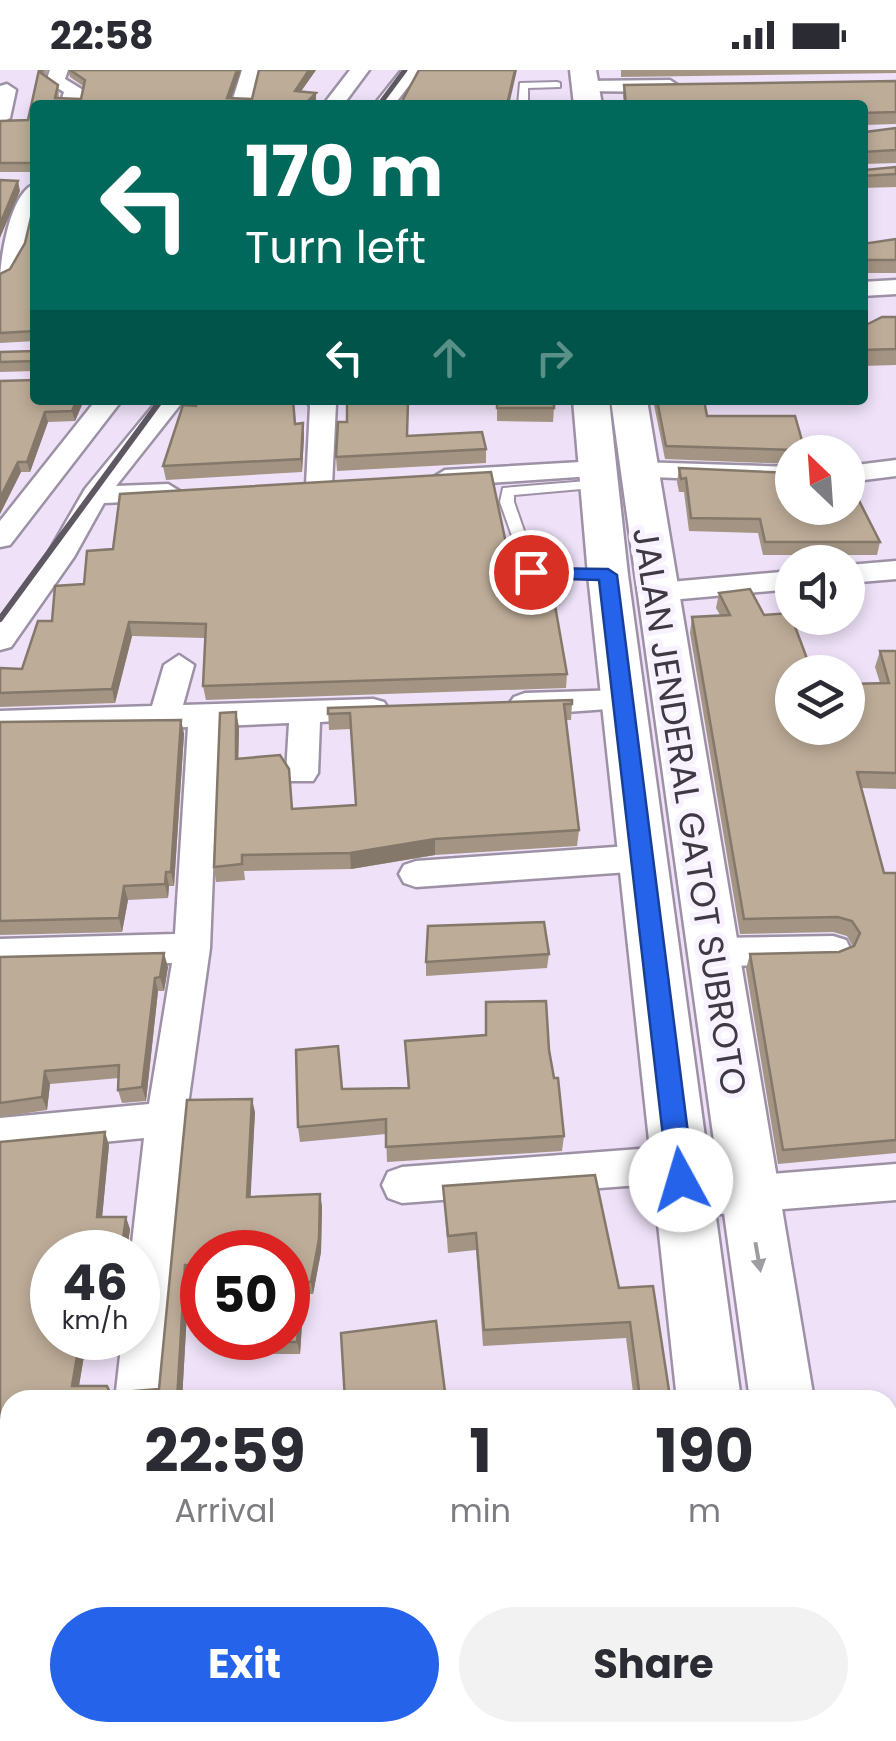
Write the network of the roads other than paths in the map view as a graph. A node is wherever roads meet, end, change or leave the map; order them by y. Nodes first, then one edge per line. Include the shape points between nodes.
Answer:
1 (59, 70) edge
2 (251, 70) edge
3 (360, 70) edge
4 (412, 70) edge
5 (526, 70) edge
6 (523, 85) junction
7 (682, 86) edge
8 (557, 87) edge
9 (586, 87) edge
10 (8, 90) dead end
11 (71, 100) edge
12 (242, 100) edge
13 (337, 100) edge
14 (388, 100) edge
15 (522, 100) edge
16 (0, 118) edge
17 (29, 184) edge
18 (0, 275) edge
19 (896, 287) edge
20 (868, 288) edge
21 (105, 405) edge
22 (166, 405) edge
23 (323, 405) edge
24 (592, 405) edge
25 (627, 405) edge
26 (896, 468) edge
27 (865, 472) edge
28 (612, 474) junction
29 (775, 474) edge
30 (412, 480) edge
31 (319, 485) edge
32 (188, 491) edge
33 (95, 495) junction
34 (0, 539) edge
35 (896, 570) edge
36 (865, 573) edge
37 (608, 575) junction
38 (775, 582) edge
39 (658, 592) junction
40 (0, 640) edge
41 (179, 664) dead end
42 (624, 700) junction
43 (484, 706) edge
44 (404, 709) edge
45 (305, 713) junction
46 (204, 716) junction
47 (164, 717) junction
48 (0, 722) edge
49 (302, 774) dead end
50 (643, 858) junction
51 (416, 874) dead end
52 (192, 948) junction
53 (833, 950) edge
54 (715, 952) junction
55 (0, 953) edge
56 (166, 1120) junction
57 (0, 1134) edge
58 (682, 1181) junction
59 (896, 1182) edge
60 (402, 1185) dead end
61 (746, 1192) junction
62 (138, 1390) edge
63 (708, 1390) edge
64 (780, 1390) edge

1 - 11 street via 55,81 74,90
2 - 12 street
3 - 13 street
4 - 14 street
5 - 6 lane
6 - 8 lane
6 - 15 lane
7 - 9 street
10 - 16 street
17 - 18 street
19 - 20 street
21 - 34 street
22 - 33 street
23 - 31 street
24 - 28 main road, JALAN JENDERAL GATOT SUBROTO
25 - 28 main road, JALAN JENDERAL GATOT SUBROTO
26 - 27 street
28 - 29 street
28 - 30 street
28 - 37 main road, JALAN JENDERAL GATOT SUBROTO
28 - 37 lane via 508,491 506,502 531,572
28 - 39 main road, JALAN JENDERAL GATOT SUBROTO
32 - 33 street
33 - 40 street
35 - 36 street
37 - 42 main road, JALAN JENDERAL GATOT SUBROTO
38 - 39 street
39 - 54 main road, JALAN JENDERAL GATOT SUBROTO
41 - 47 street
42 - 43 street
42 - 50 main road, JALAN JENDERAL GATOT SUBROTO
44 - 45 street
45 - 46 street
45 - 49 street
46 - 47 street
46 - 52 street
47 - 48 street
50 - 51 street
50 - 58 main road, JALAN JENDERAL GATOT SUBROTO
52 - 55 street
52 - 56 street
53 - 54 street
54 - 61 main road, JALAN JENDERAL GATOT SUBROTO
56 - 57 street
56 - 62 street
58 - 60 street
58 - 61 street
58 - 63 main road, JALAN JENDERAL GATOT SUBROTO
59 - 61 street
61 -> 64 main road, JALAN JENDERAL GATOT SUBROTO

